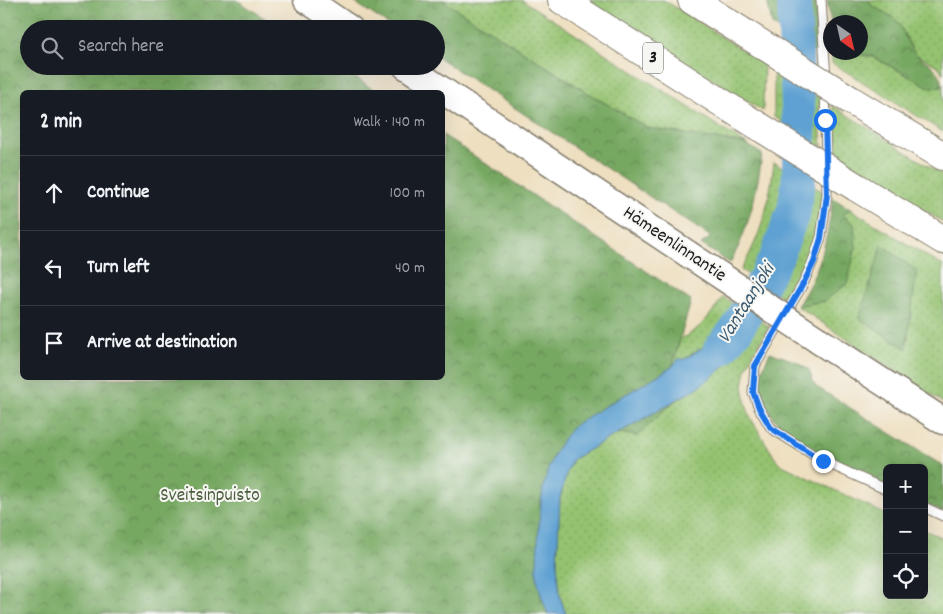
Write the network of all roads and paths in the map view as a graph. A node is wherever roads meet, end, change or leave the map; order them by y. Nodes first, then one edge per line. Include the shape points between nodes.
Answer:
1 (307, 0) edge
2 (562, 0) edge
3 (692, 0) edge
4 (821, 0) edge
5 (337, 20) edge
6 (420, 75) edge
7 (442, 90) edge
8 (445, 92) edge
9 (943, 156) edge
10 (943, 240) edge
11 (943, 420) edge
12 (883, 488) edge
13 (928, 509) edge
14 (943, 516) edge

1 - 5 main road
2 - 10 highway, 3, bridge
3 - 9 highway, bridge
4 - 12 lane via 827,102 827,195 821,238 803,284 755,366 753,392 771,428 823,461
6 - 7 main road, Hämeenlinnantie, bridge
8 - 11 main road, Hämeenlinnantie, bridge
13 - 14 lane

